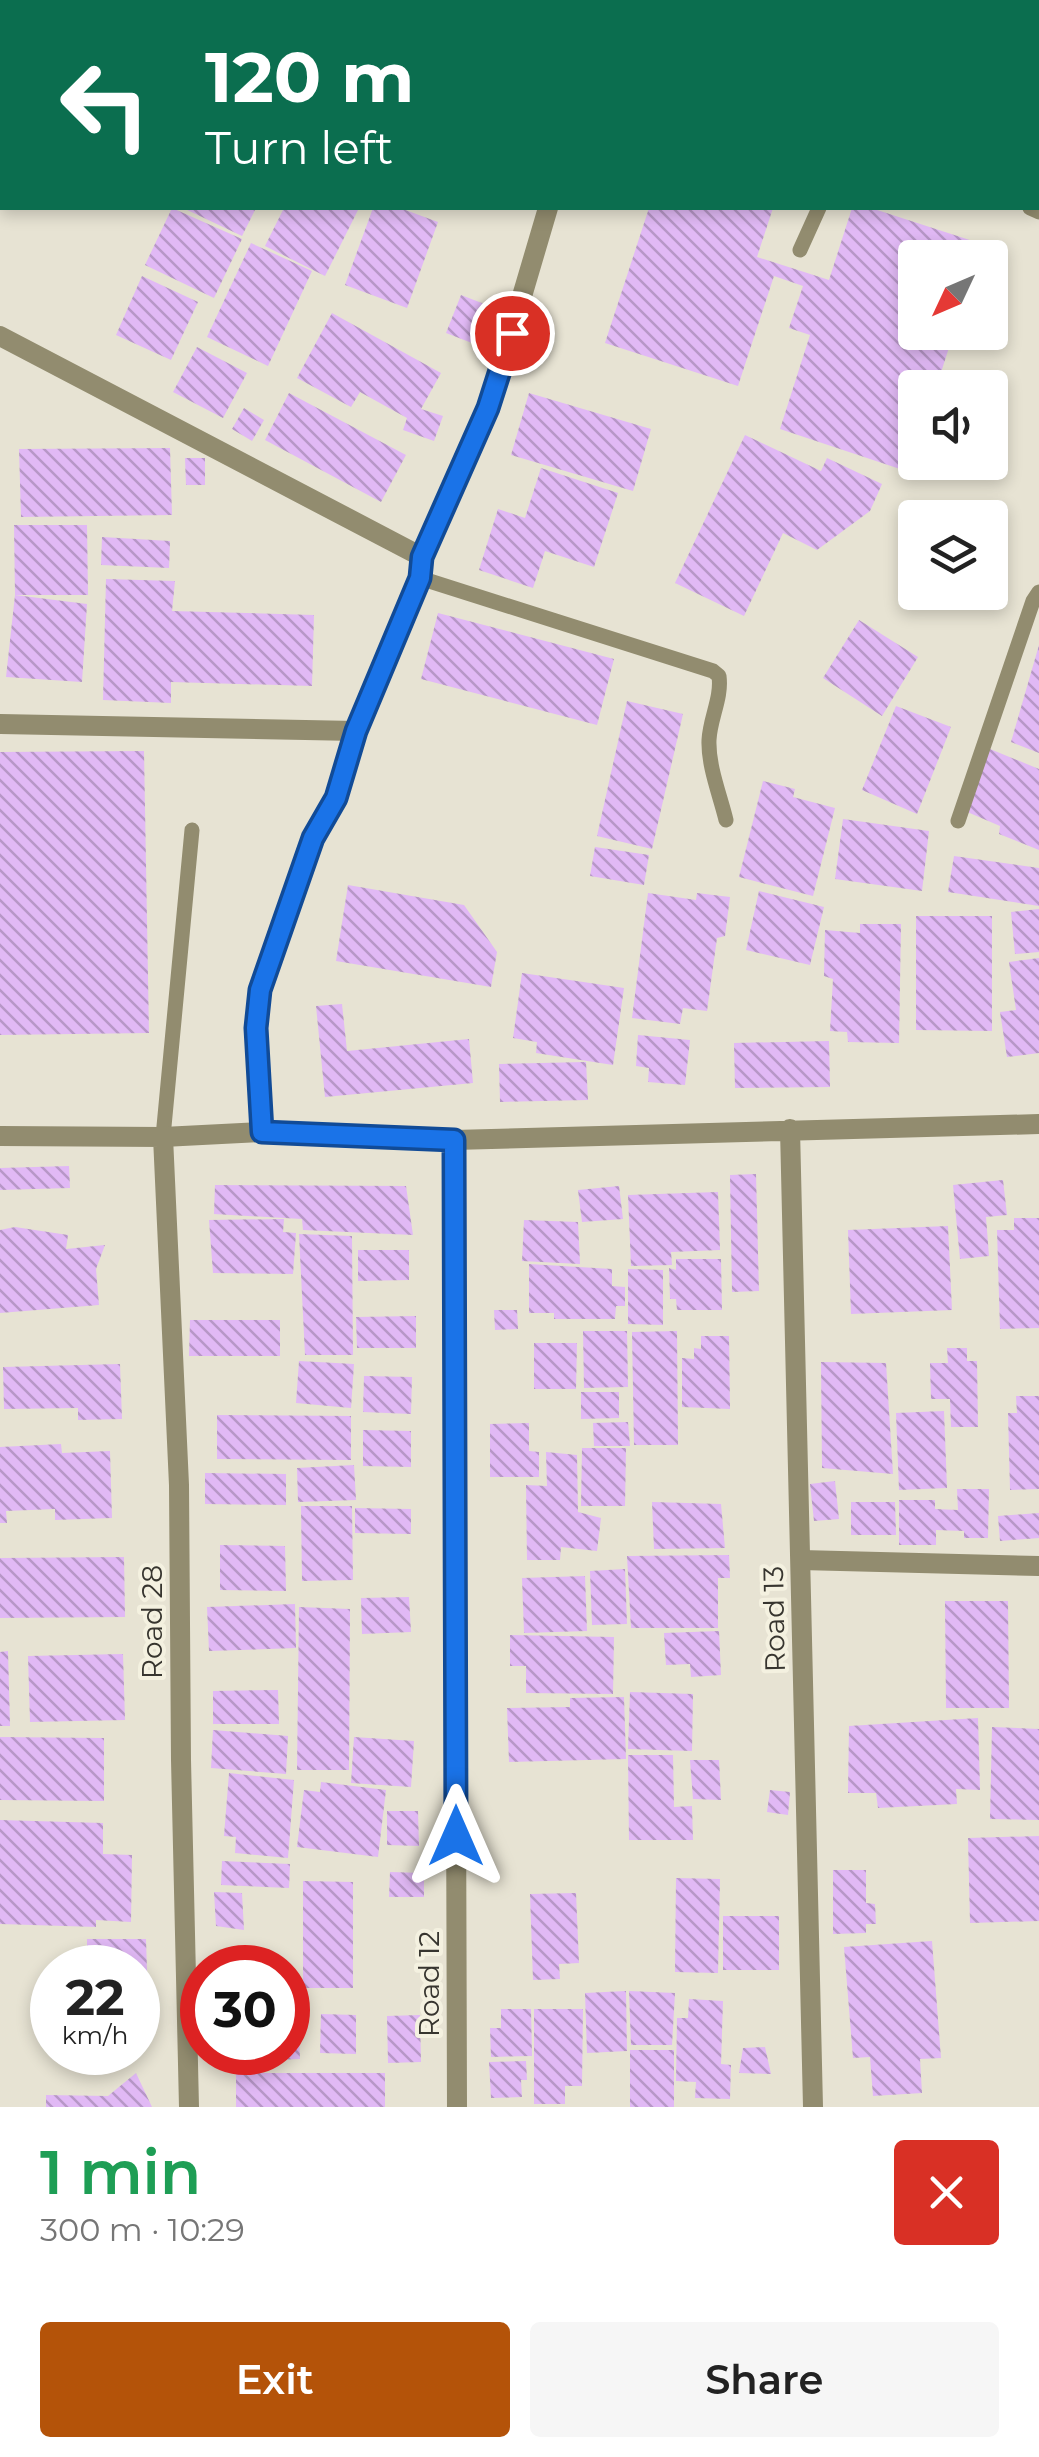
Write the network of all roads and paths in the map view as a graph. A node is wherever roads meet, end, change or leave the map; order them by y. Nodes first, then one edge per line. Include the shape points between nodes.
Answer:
1 (547, 210) edge
2 (818, 210) edge
3 (800, 250) dead end
4 (0, 336) edge
5 (421, 568) junction
6 (1039, 592) edge
7 (0, 724) edge
8 (356, 731) junction
9 (726, 820) dead end
10 (958, 821) dead end
11 (192, 830) dead end
12 (1039, 1124) edge
13 (790, 1129) junction
14 (262, 1132) junction
15 (0, 1136) edge
16 (162, 1137) junction
17 (454, 1140) junction
18 (801, 1560) junction
19 (1039, 1566) edge
20 (189, 2107) edge
21 (457, 2107) edge
22 (813, 2107) edge

1 - 5 street via 488,408
2 - 3 lane
4 - 5 street
5 - 8 street
5 - 9 lane via 713,670 721,687 709,752
6 - 10 lane
7 - 8 street
8 - 14 street via 260,990
11 - 16 lane
12 - 13 street
13 - 17 street
13 - 18 street, Road 13
14 - 16 street
14 - 17 street
15 - 16 street
16 - 20 street, Road 28 via 179,1485
17 - 21 street, Road 12
18 - 19 street
18 - 22 street, Road 13

